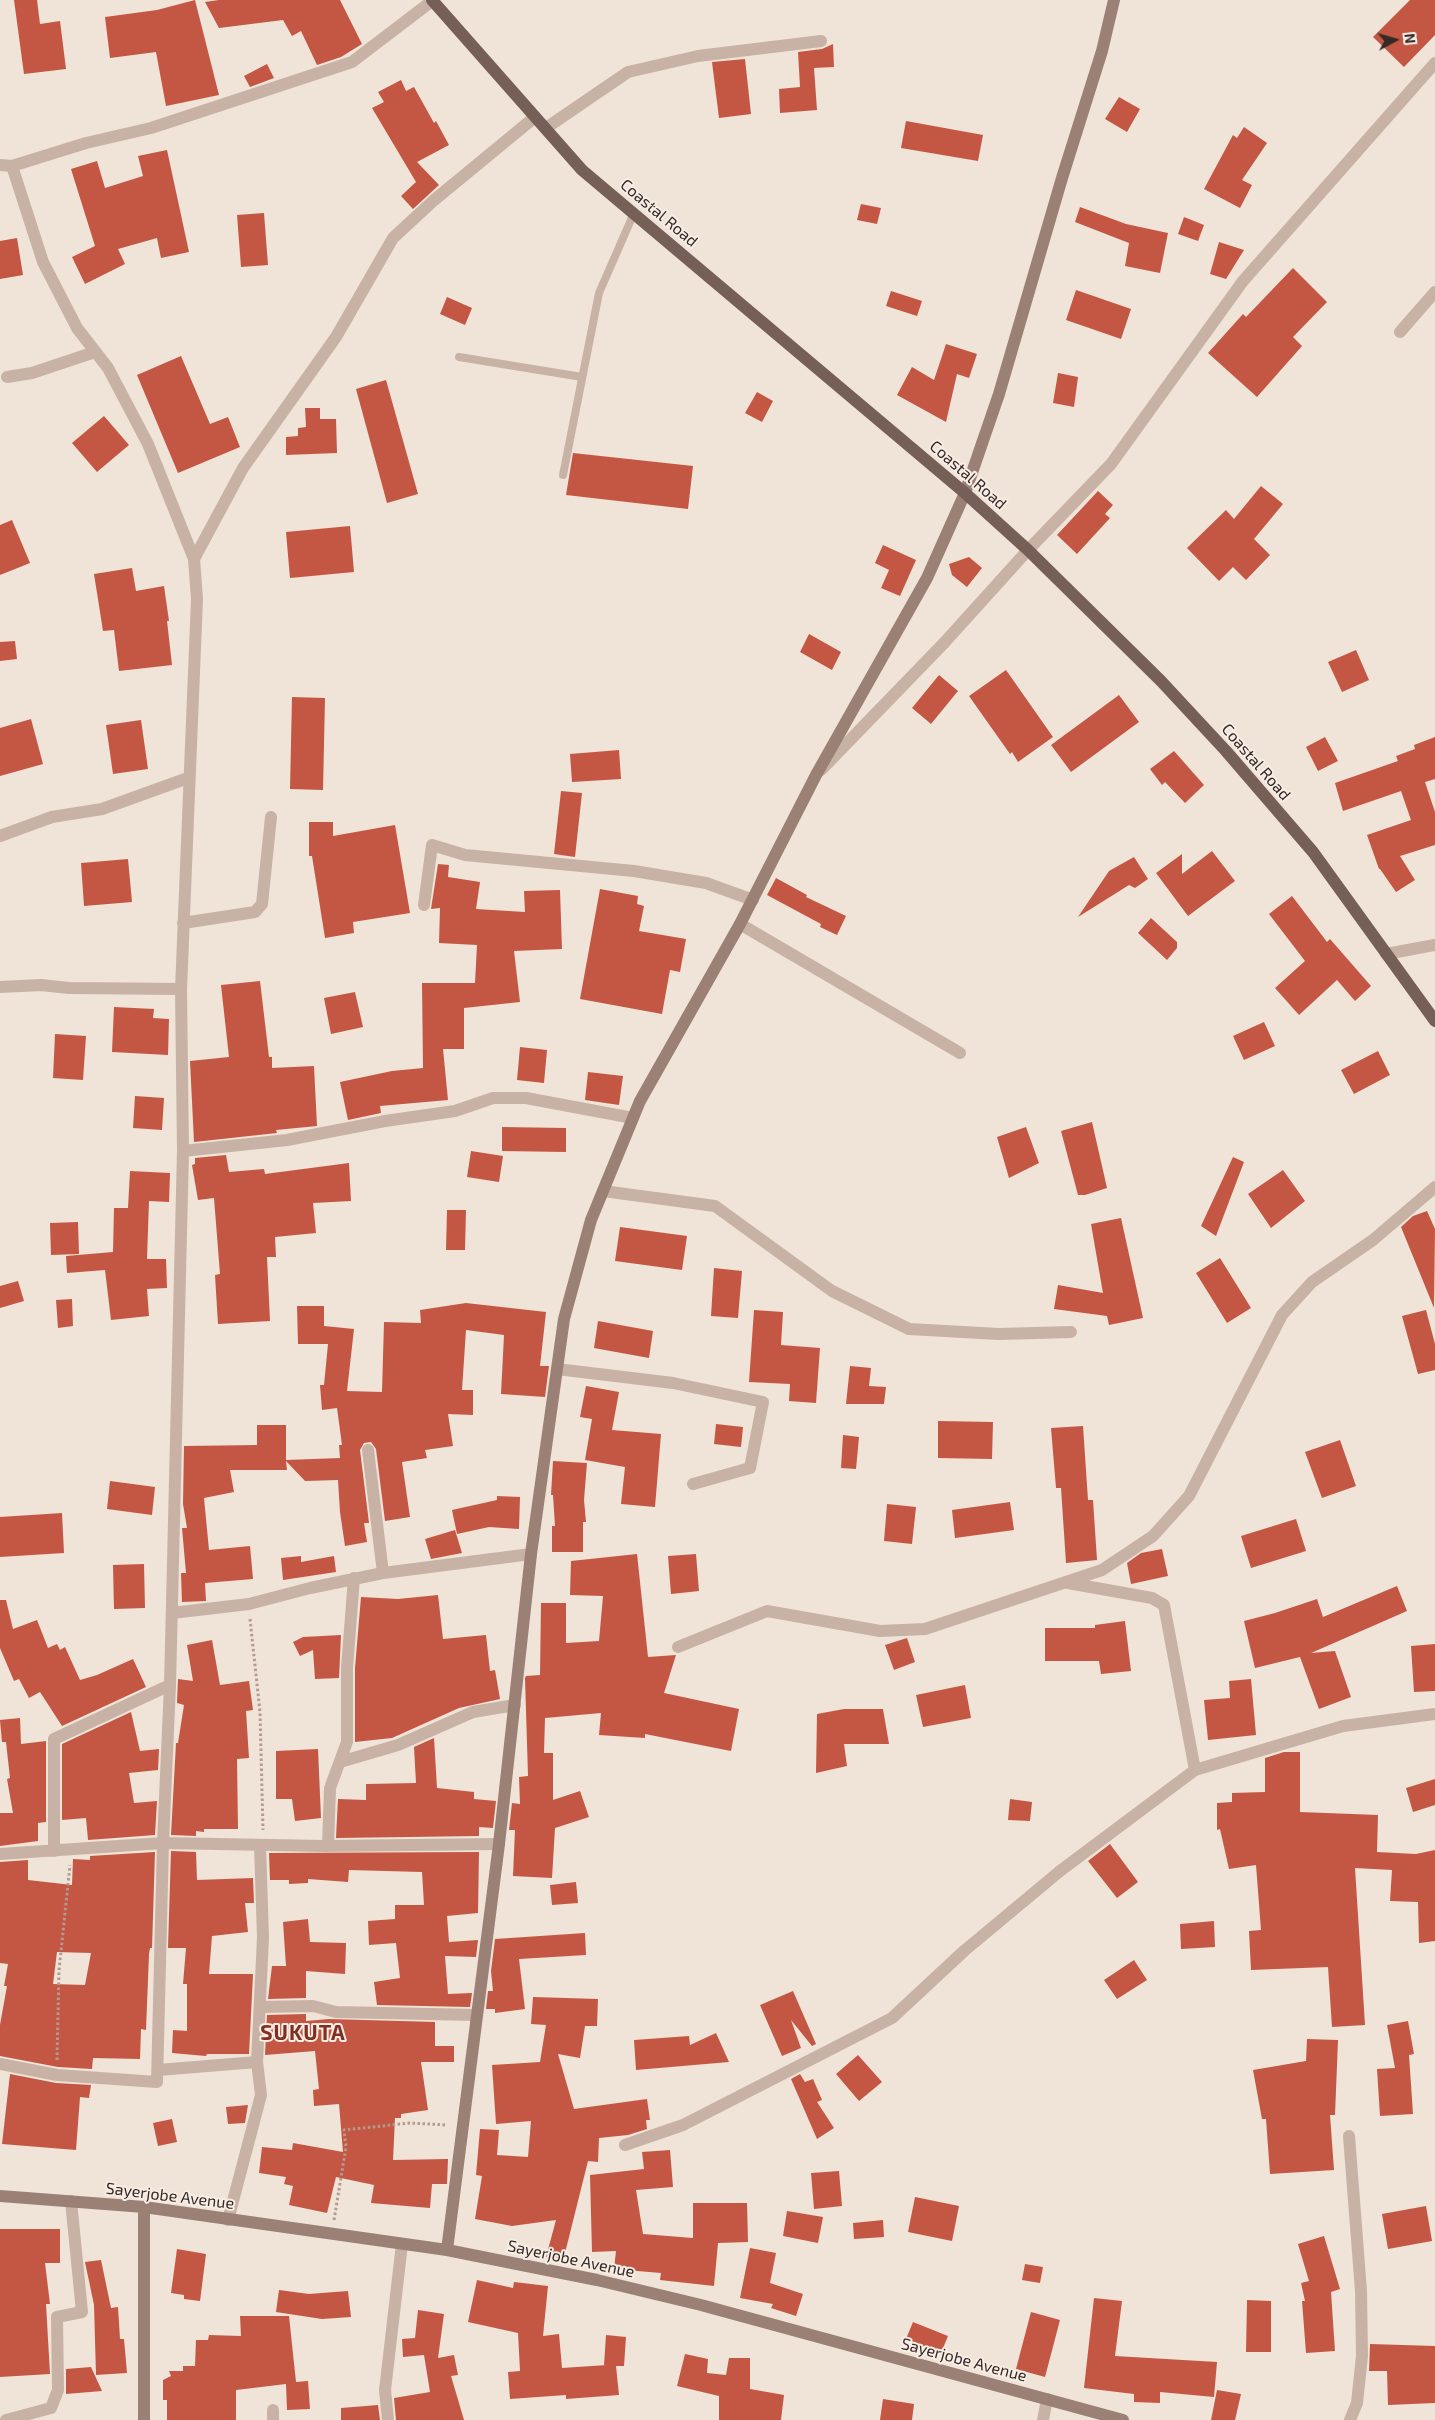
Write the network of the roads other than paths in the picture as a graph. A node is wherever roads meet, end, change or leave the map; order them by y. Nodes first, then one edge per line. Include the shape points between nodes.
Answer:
1 (432, 0) edge
2 (1114, 0) edge
3 (821, 41) dead end
4 (1435, 63) edge
5 (535, 117) junction
6 (546, 128) junction
7 (6, 166) edge
8 (634, 213) junction
9 (1435, 292) edge
10 (1400, 332) dead end
11 (95, 352) junction
12 (459, 357) dead end
13 (8, 376) dead end
14 (582, 377) junction
15 (563, 475) dead end
16 (966, 493) junction
17 (1028, 550) junction
18 (194, 559) junction
19 (816, 775) junction
20 (188, 778) junction
21 (271, 817) dead end
22 (0, 836) edge
23 (753, 900) junction
24 (424, 905) dead end
25 (183, 923) junction
26 (740, 924) junction
27 (1435, 945) edge
28 (1386, 954) junction
29 (0, 987) edge
30 (181, 989) junction
31 (1435, 1021) edge
32 (960, 1053) dead end
33 (633, 1118) junction
34 (183, 1151) junction
35 (1435, 1187) edge
36 (603, 1191) junction
37 (1071, 1332) dead end
38 (557, 1369) junction
39 (368, 1450) dead end
40 (693, 1484) dead end
41 (531, 1554) junction
42 (383, 1573) junction
43 (354, 1578) junction
44 (1066, 1582) junction
45 (172, 1613) junction
46 (678, 1647) dead end
47 (170, 1684) junction
48 (515, 1706) junction
49 (1435, 1714) edge
50 (340, 1762) junction
51 (1195, 1770) junction
52 (163, 1843) junction
53 (500, 1844) junction
54 (261, 1845) junction
55 (328, 1846) junction
56 (54, 1851) junction
57 (0, 1854) edge
58 (260, 2007) junction
59 (476, 2015) junction
60 (258, 2062) junction
61 (0, 2064) edge
62 (158, 2070) junction
63 (1349, 2136) dead end
64 (625, 2146) dead end
65 (0, 2196) edge
66 (71, 2201) junction
67 (144, 2207) junction
68 (228, 2220) junction
69 (402, 2244) junction
70 (447, 2250) junction
71 (1047, 2399) junction
72 (6, 2420) edge
73 (144, 2420) edge
74 (388, 2420) edge
75 (1043, 2420) edge
76 (1123, 2420) edge
77 (1350, 2420) edge

1 - 5 main road, Coastal Road
1 - 7 street via 352,62 150,128
2 - 16 street via 1102,51
3 - 6 street via 698,56 628,72
4 - 17 street via 1243,281 1111,464
5 - 6 main road, Coastal Road
5 - 18 street via 393,238 336,337 243,468
6 - 8 main road, Coastal Road via 582,170
7 - 11 street via 43,262 77,328
8 - 14 lane via 599,293
8 - 16 main road, Coastal Road
9 - 10 street
11 - 13 street via 32,373
11 - 18 street via 108,368 148,444
12 - 14 lane
14 - 15 lane
16 - 17 main road, Coastal Road
16 - 19 street via 927,578
17 - 19 street via 944,643
17 - 28 main road, Coastal Road via 1162,681 1226,751 1313,852
18 - 20 street via 197,599
19 - 23 street
20 - 22 street via 102,809 52,818
20 - 25 street
21 - 25 street via 262,904 255,912
23 - 24 street via 706,883 634,871 465,855 432,845
23 - 26 street
25 - 30 street
26 - 32 street
26 - 33 street
27 - 28 street
28 - 31 main road, Coastal Road
29 - 30 street
30 - 34 street
33 - 34 street via 526,1098 493,1098 455,1111 287,1140
33 - 36 street
34 - 45 street
35 - 44 street via 1373,1240 1312,1282 1282,1315 1189,1496 1153,1536 1102,1570
36 - 37 street via 715,1206 832,1291 909,1329 999,1334
36 - 38 street via 591,1220 564,1319
38 - 40 street via 673,1383 764,1402 750,1468
38 - 41 street
39 - 42 street
41 - 42 street
41 - 48 street
42 - 43 street
43 - 45 street via 249,1604
43 - 50 street via 347,1659 347,1742
44 - 46 street via 925,1629 880,1631 767,1611
44 - 51 street via 1152,1598 1164,1605
45 - 47 street
47 - 52 street
47 - 56 street via 54,1739
48 - 50 street via 473,1712 398,1745
48 - 53 street
49 - 51 street via 1344,1726
50 - 55 street via 330,1788
51 - 64 street via 1060,1871 964,1951 892,2018 683,2125
52 - 54 street
52 - 56 street
52 - 62 street
53 - 55 street
53 - 59 street
54 - 55 street
54 - 58 street via 263,1938
56 - 57 street
58 - 59 street via 313,2006 336,2012
58 - 60 street
59 - 70 street
60 - 62 street
60 - 68 street via 261,2095
61 - 62 street via 57,2075 158,2082
63 - 77 street via 1361,2291 1362,2356 1357,2404
65 - 66 street, Sayerjobe Avenue
66 - 67 street, Sayerjobe Avenue
66 - 72 street via 82,2312 57,2317 58,2390 51,2408
67 - 68 street, Sayerjobe Avenue
67 - 73 street
68 - 69 street, Sayerjobe Avenue
69 - 70 street, Sayerjobe Avenue
69 - 74 street via 385,2390
70 - 71 street, Sayerjobe Avenue via 701,2305
71 - 75 street
71 - 76 street, Sayerjobe Avenue

